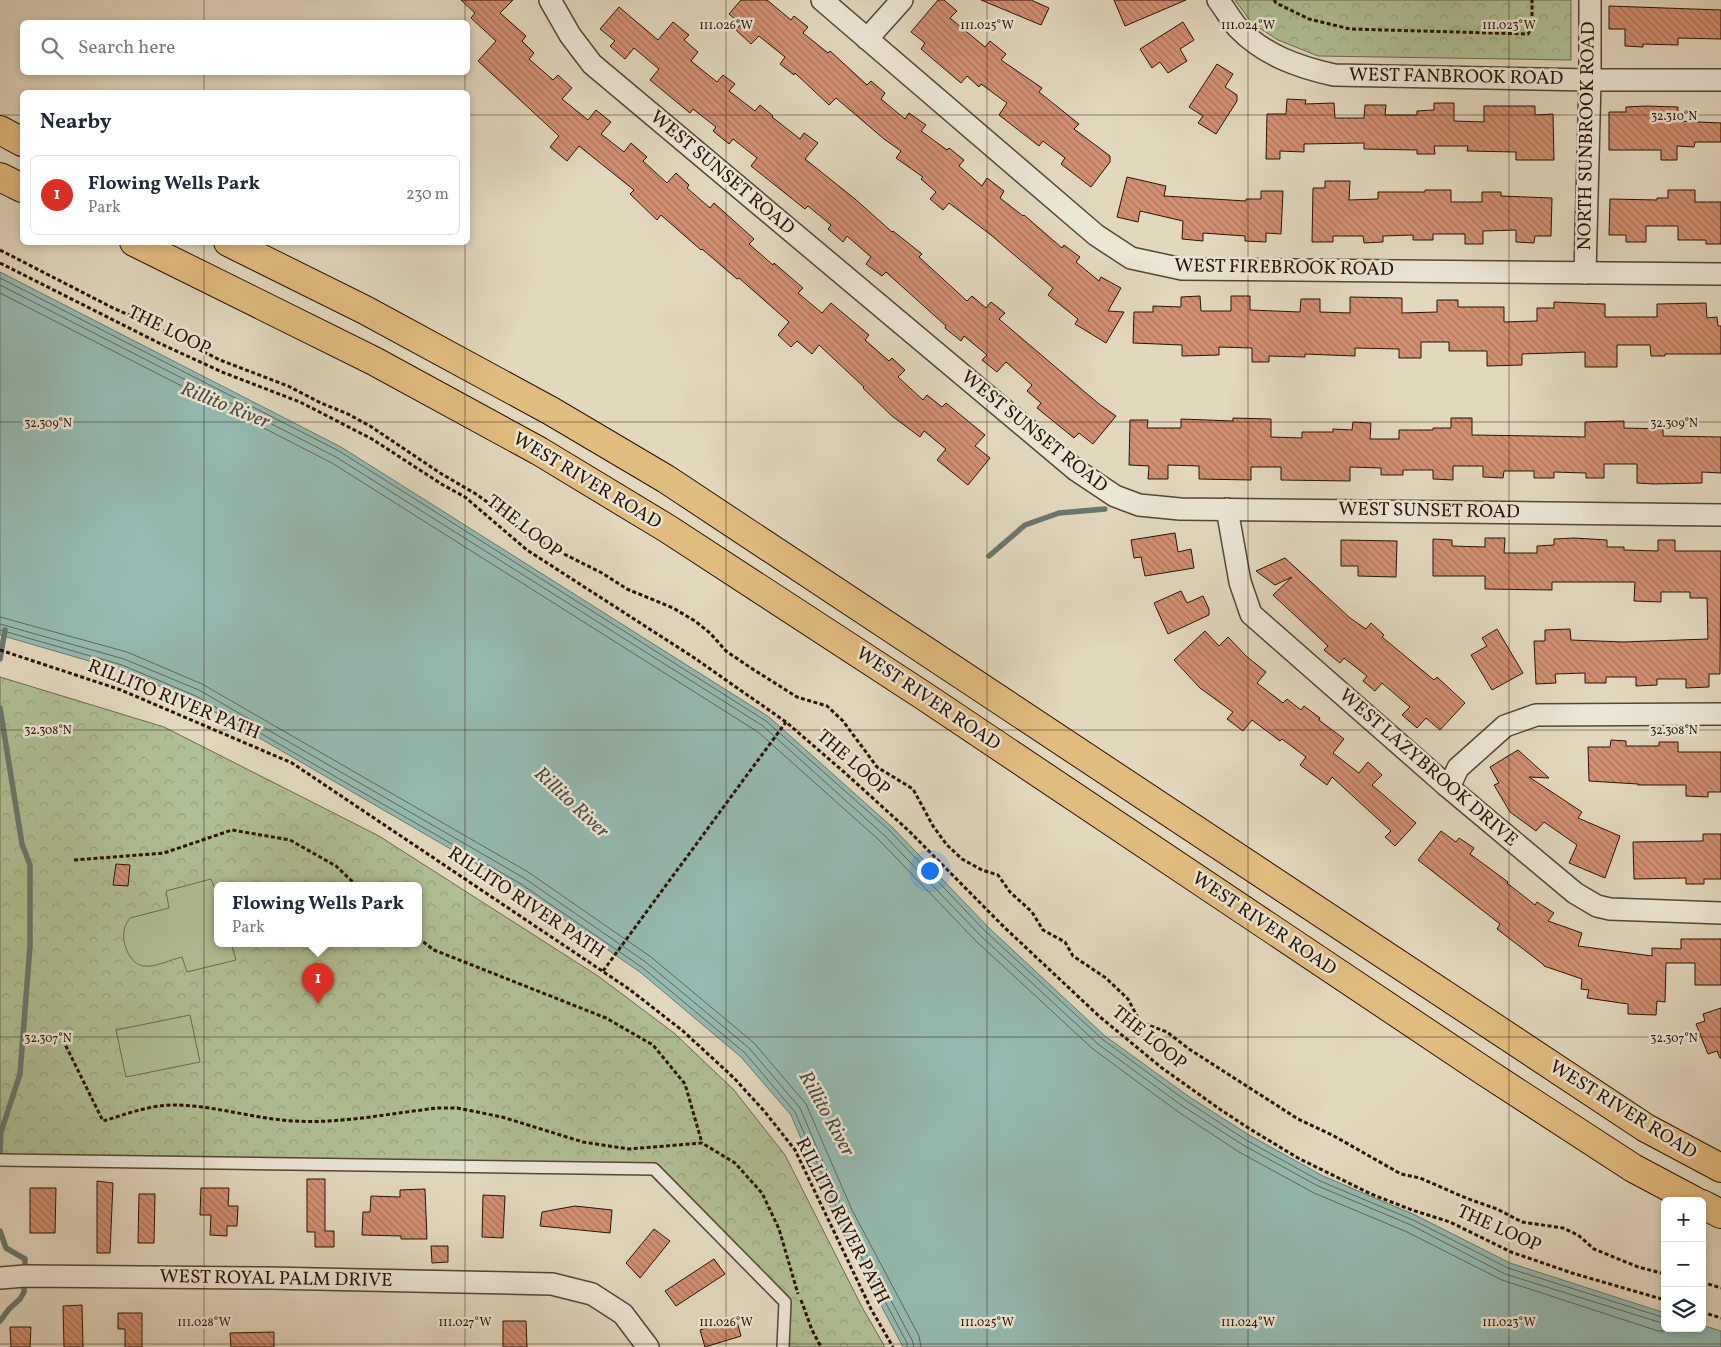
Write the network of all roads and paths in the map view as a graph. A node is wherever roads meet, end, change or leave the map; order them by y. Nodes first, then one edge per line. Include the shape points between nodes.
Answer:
1 (550, 0) edge
2 (822, 0) edge
3 (902, 0) edge
4 (1218, 0) edge
5 (1274, 0) edge
6 (1532, 0) edge
7 (1590, 0) edge
8 (867, 39) junction
9 (1590, 80) junction
10 (1721, 80) edge
11 (0, 130) edge
12 (20, 141) edge
13 (0, 177) edge
14 (20, 187) edge
15 (140, 245) edge
16 (234, 245) edge
17 (0, 250) edge
18 (0, 264) edge
19 (1585, 272) junction
20 (1721, 274) edge
21 (1227, 509) junction
22 (1721, 514) edge
23 (0, 650) edge
24 (1721, 714) edge
25 (786, 722) junction
26 (1447, 786) junction
27 (1133, 789) junction
28 (1109, 820) junction
29 (74, 860) dead end
30 (353, 882) edge
31 (1721, 913) edge
32 (422, 941) edge
33 (604, 971) junction
34 (60, 1034) dead end
35 (702, 1143) junction
36 (0, 1160) edge
37 (1721, 1168) edge
38 (1687, 1197) edge
39 (1706, 1206) edge
40 (1721, 1214) edge
41 (1661, 1273) edge
42 (0, 1278) edge
43 (1706, 1283) edge
44 (1721, 1288) edge
45 (1661, 1299) edge
46 (1706, 1313) edge
47 (1721, 1318) edge
48 (648, 1347) edge
49 (783, 1347) edge
50 (822, 1347) edge
51 (893, 1347) edge

1 - 21 street, WEST SUNSET ROAD via 592,64 1076,470 1115,496 1139,505
2 - 8 street, WEST FIREBROOK ROAD
3 - 8 street
4 - 9 street, WEST FANBROOK ROAD via 1238,28 1260,48 1312,70 1334,75
5 - 6 path via 1309,19 1350,29 1481,34 1528,34 1532,27
7 - 9 street, NORTH SUNBROOK ROAD
8 - 19 street, WEST FIREBROOK ROAD via 1096,235 1131,258 1182,269
9 - 10 street, WEST FANBROOK ROAD
9 - 19 street, NORTH SUNBROOK ROAD
11 - 12 main road
13 - 14 main road
15 - 28 main road, WEST RIVER ROAD via 374,361 539,451 668,529
16 - 27 main road, WEST RIVER ROAD via 374,314 551,411 666,479
17 - 41 path via 220,360 288,386 370,426 476,494 526,535 627,589 673,608 710,633 726,651 751,668 797,697 827,706 843,721 876,767 913,789 947,845 962,859 998,875 1010,892 1032,912 1043,930 1065,942 1073,956 1106,978 1128,999 1140,1022 1167,1032 1298,1119 1401,1174 1443,1187 1522,1222 1563,1228 1578,1235 1594,1249
18 - 25 path, THE LOOP via 159,343 300,402 372,439 465,496 526,550 693,657
19 - 20 street, WEST FIREBROOK ROAD
21 - 22 street, WEST SUNSET ROAD
21 - 26 street, WEST LAZYBROOK DRIVE via 1240,582 1251,614
23 - 33 path, RILLITO RIVER PATH via 121,690 292,763
24 - 26 street via 1536,715 1505,726 1458,768
25 - 33 path
25 - 45 path, THE LOOP via 909,831 1100,1017 1162,1068 1221,1110 1298,1158 1371,1194 1450,1222 1511,1252
26 - 31 street, WEST LAZYBROOK DRIVE via 1575,893 1597,906
27 - 28 main road
27 - 37 main road, WEST RIVER ROAD via 1646,1128
28 - 38 main road, WEST RIVER ROAD via 1633,1168
29 - 30 path via 164,853 232,830 290,840 336,866
32 - 35 path via 434,950 606,1018 653,1046 685,1084
33 - 51 path, RILLITO RIVER PATH via 698,1044 752,1098 795,1150 871,1309
34 - 35 path via 103,1121 141,1109 176,1104 293,1121 457,1108 502,1117 583,1142 629,1149
35 - 50 path via 735,1164 762,1193 779,1229 792,1278 812,1330
36 - 49 lane via 654,1169 785,1302
39 - 40 main road
42 - 48 street, WEST ROYAL PALM DRIVE via 268,1278 552,1284 592,1294 623,1314
43 - 44 path
46 - 47 path

